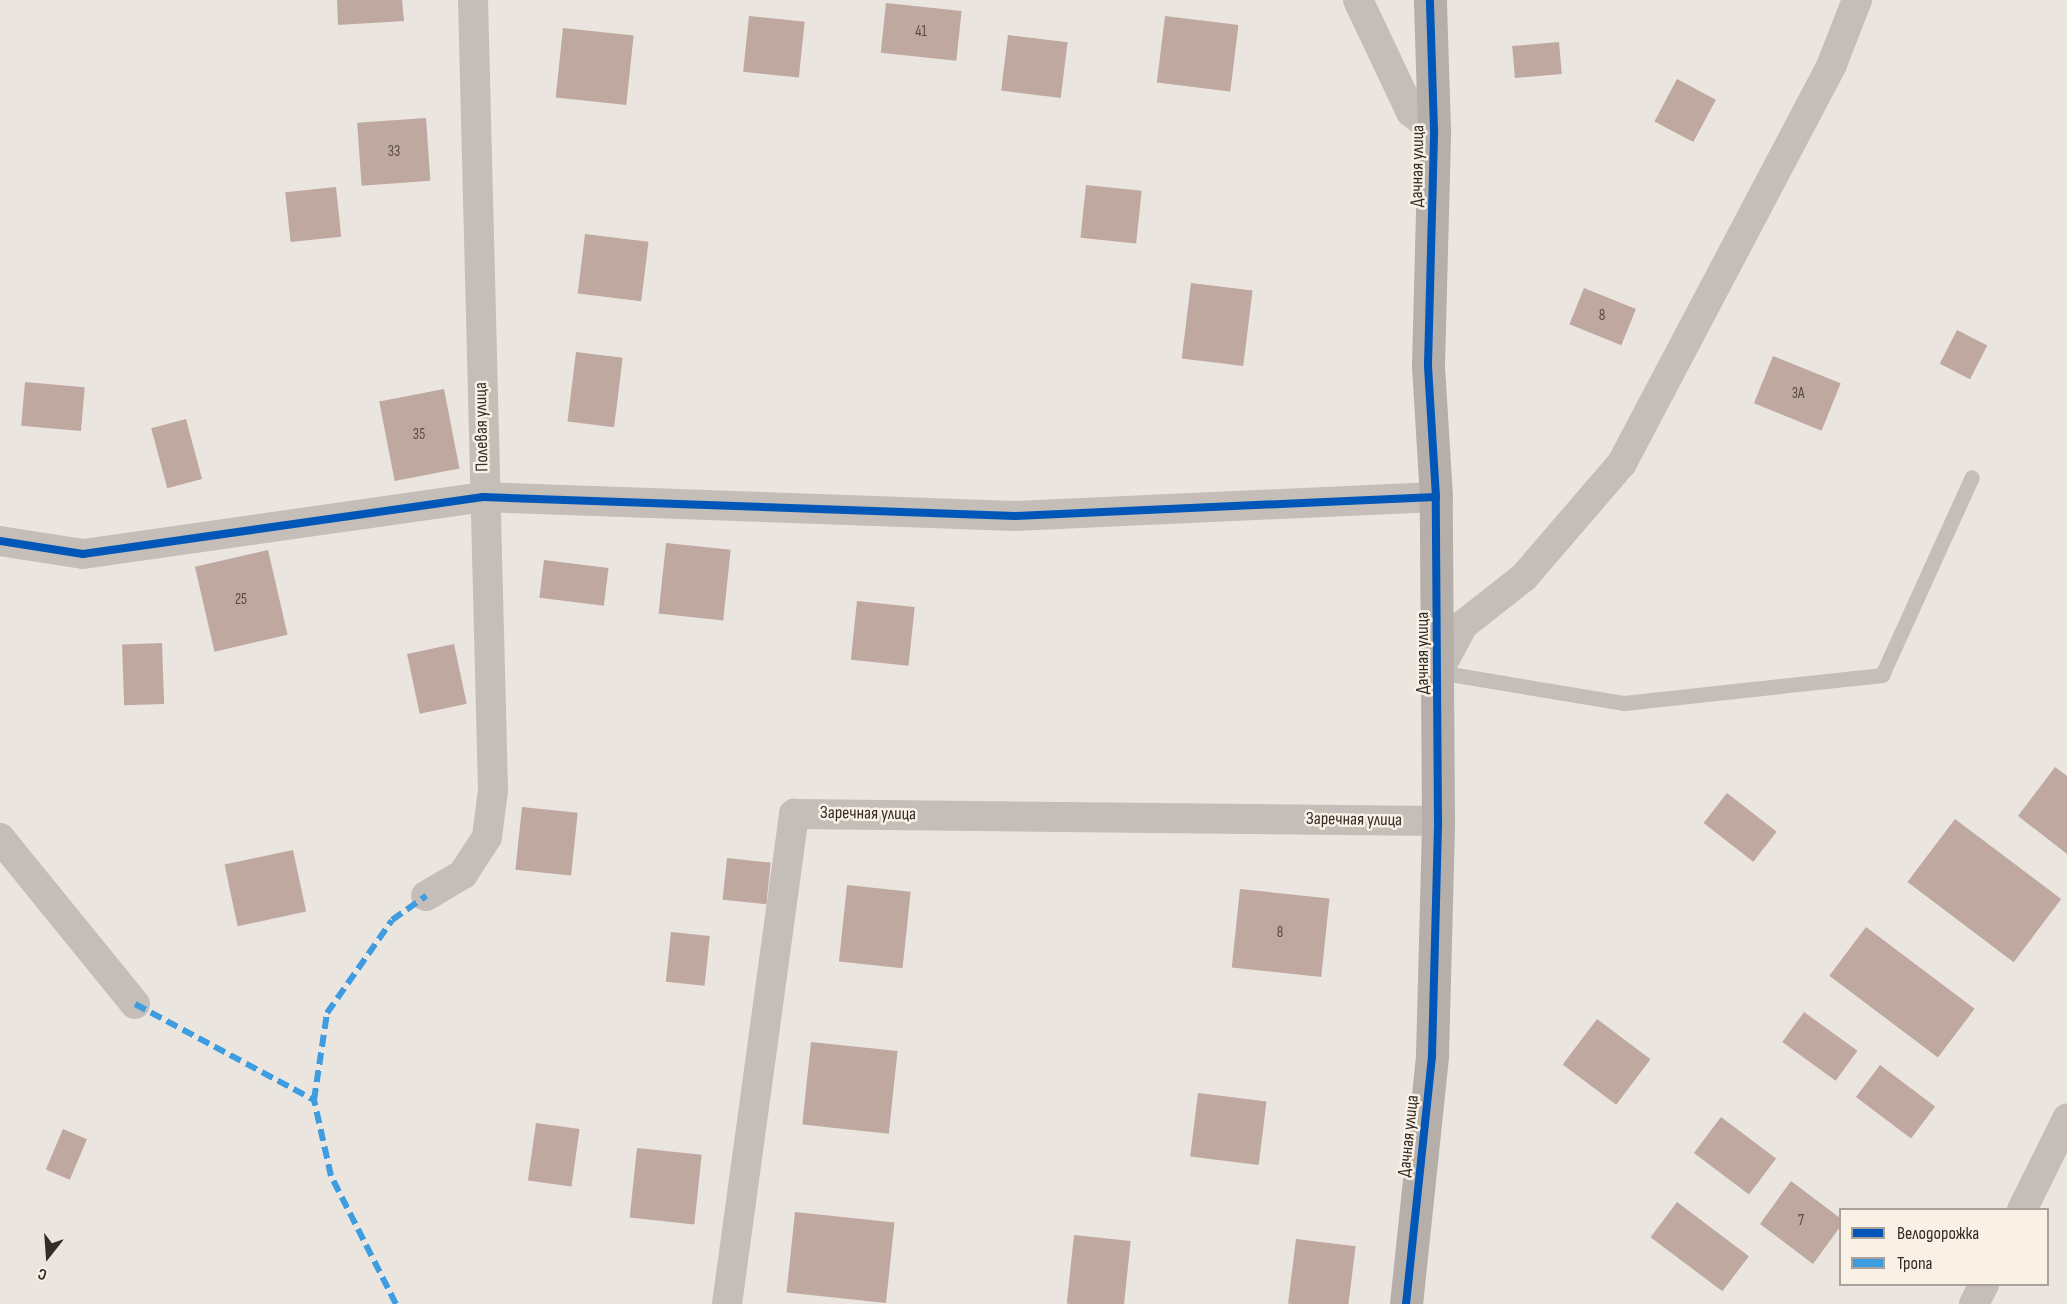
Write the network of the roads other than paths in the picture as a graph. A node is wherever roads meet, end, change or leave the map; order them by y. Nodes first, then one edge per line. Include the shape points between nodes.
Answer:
1 (473, 0) edge
2 (1358, 0) edge
3 (1430, 0) edge
4 (1857, 0) edge
5 (1434, 130) junction
6 (1972, 477) dead end
7 (483, 497) junction
8 (1436, 497) junction
9 (0, 541) edge
10 (1438, 672) junction
11 (1438, 821) junction
12 (0, 838) edge
13 (426, 896) dead end
14 (135, 1004) dead end
15 (2067, 1119) edge
16 (2022, 1208) edge
17 (1983, 1286) edge
18 (727, 1304) edge
19 (1406, 1304) edge
20 (1974, 1304) edge

1 - 7 street, Полевая улица
2 - 5 street via 1411,112
3 - 5 street, Дачная улица
4 - 10 street via 1832,64 1622,463 1524,577 1462,624
5 - 8 street, Дачная улица via 1428,365
6 - 10 lane via 1882,675 1624,703
7 - 8 street via 1015,516
7 - 9 street via 83,554
7 - 13 street, Полевая улица via 493,790 487,837 463,874
8 - 10 street, Дачная улица
10 - 11 street, Дачная улица
11 - 18 street, Заречная улица via 794,814
11 - 19 street, Дачная улица via 1432,1055
12 - 14 street
15 - 16 street
17 - 20 street

